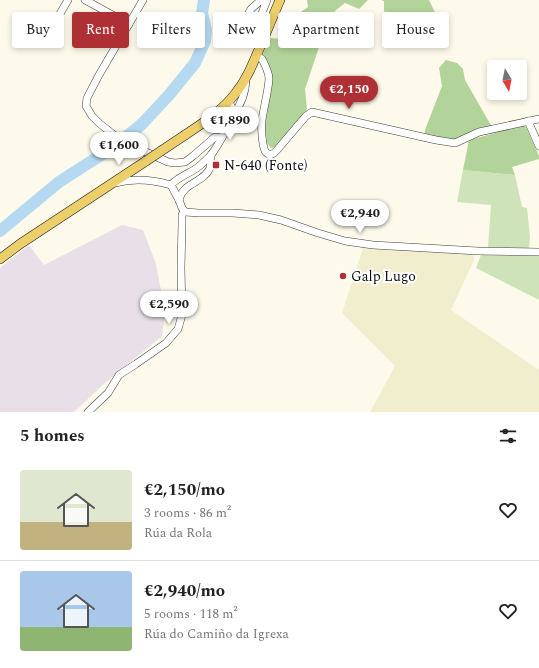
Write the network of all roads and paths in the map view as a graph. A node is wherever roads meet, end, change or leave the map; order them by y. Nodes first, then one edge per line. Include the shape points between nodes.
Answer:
1 (68, 0) edge
2 (85, 0) edge
3 (143, 0) edge
4 (280, 0) edge
5 (266, 1) edge
6 (61, 12) edge
7 (107, 12) edge
8 (249, 12) edge
9 (262, 12) edge
10 (270, 23) edge
11 (129, 24) edge
12 (115, 48) edge
13 (259, 48) edge
14 (256, 56) junction
15 (246, 78) junction
16 (228, 102) junction
17 (232, 117) junction
18 (539, 119) edge
19 (528, 122) junction
20 (222, 137) junction
21 (539, 146) edge
22 (211, 155) junction
23 (187, 186) junction
24 (172, 187) junction
25 (103, 189) junction
26 (179, 200) junction
27 (184, 211) junction
28 (539, 252) edge
29 (0, 259) edge
30 (88, 412) edge

1 - 6 street
2 - 7 street
3 - 11 street
4 - 10 main road
5 - 8 street via 260,1
5 - 9 street
12 - 20 street via 87,98 86,106 99,123 126,143 168,162 185,162 215,137
13 - 14 main road
14 - 15 main road
14 - 19 street via 263,60 269,79 262,127 263,146 270,155 312,112 455,143 479,132
15 - 16 main road
15 - 17 street via 242,99
16 - 17 street via 232,107
16 - 25 main road, bridge via 186,135
17 - 20 street
18 - 19 street
19 - 21 street
20 - 22 street
22 - 23 street via 208,170
22 - 24 street via 175,181
23 - 24 street via 177,189
23 - 26 street
24 - 25 street via 152,181 129,180
24 - 26 street
25 - 29 main road
26 - 27 street
27 - 28 street via 260,215 344,241 373,245
27 - 30 street via 182,314 178,329 166,343 119,375 108,393

